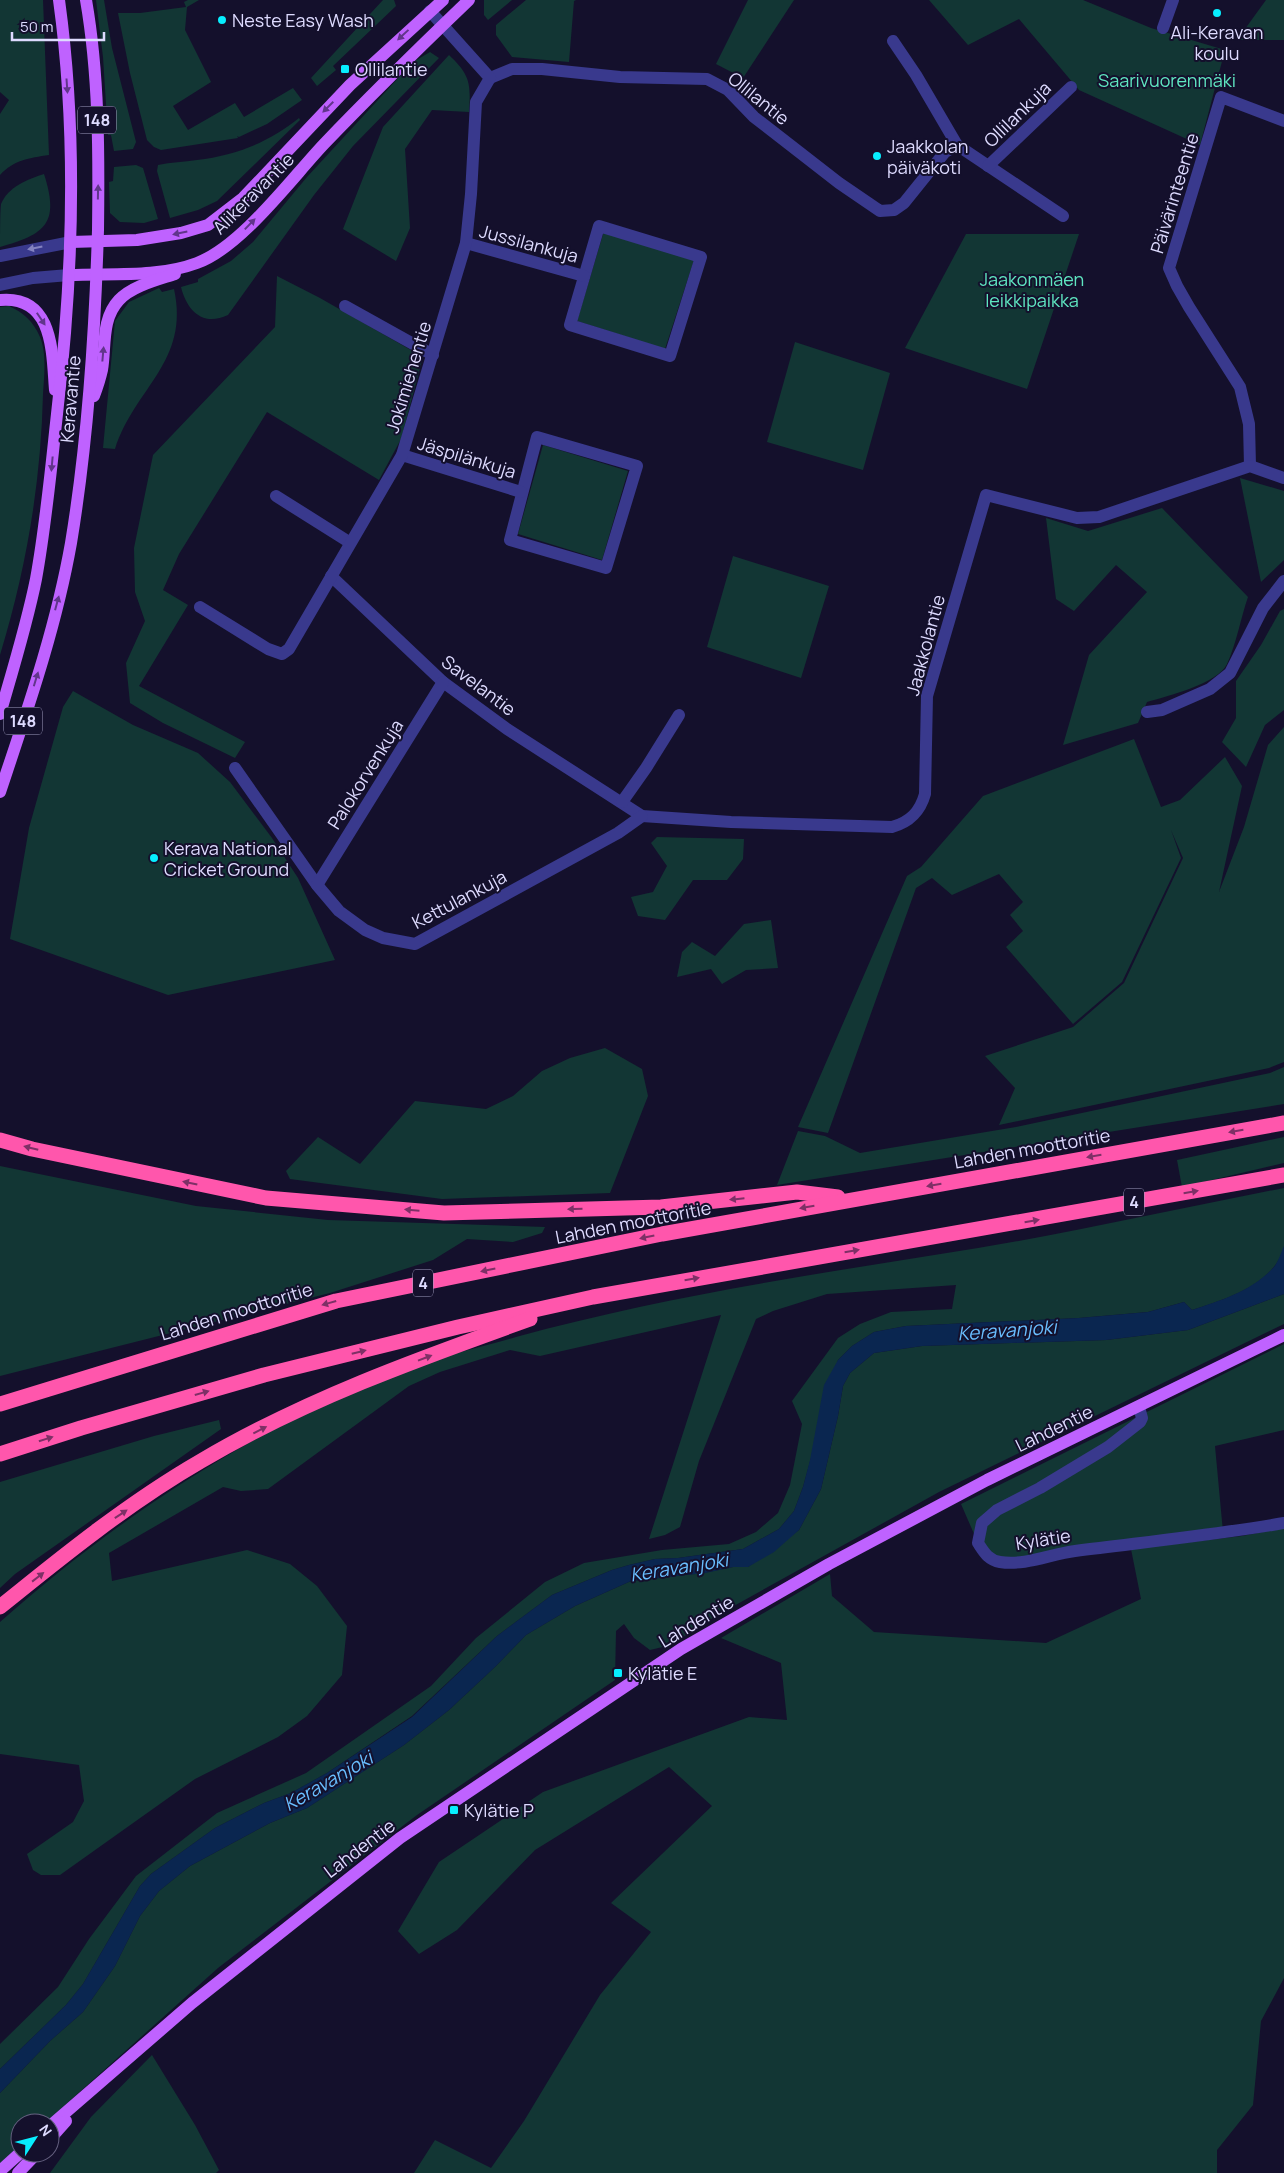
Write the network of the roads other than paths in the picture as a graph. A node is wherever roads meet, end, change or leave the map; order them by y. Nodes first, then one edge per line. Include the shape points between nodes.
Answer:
1 (58, 0) edge
2 (86, 0) edge
3 (443, 0) edge
4 (469, 0) edge
5 (1173, 0) edge
6 (430, 11) junction
7 (443, 25) junction
8 (1163, 28) dead end
9 (893, 41) dead end
10 (490, 78) junction
11 (1071, 87) dead end
12 (1284, 121) edge
13 (957, 145) junction
14 (988, 166) junction
15 (1063, 216) dead end
16 (97, 241) junction
17 (71, 242) junction
18 (466, 243) junction
19 (0, 256) edge
20 (198, 263) junction
21 (96, 274) junction
22 (69, 275) junction
23 (584, 276) junction
24 (0, 285) edge
25 (0, 300) edge
26 (345, 306) dead end
27 (433, 355) junction
28 (57, 416) junction
29 (88, 418) junction
30 (402, 455) junction
31 (1250, 466) junction
32 (1284, 478) edge
33 (521, 492) junction
34 (276, 496) dead end
35 (349, 542) junction
36 (331, 576) junction
37 (1282, 587) edge
38 (200, 607) dead end
39 (443, 682) junction
40 (1147, 712) dead end
41 (0, 714) edge
42 (679, 715) dead end
43 (235, 768) dead end
44 (0, 792) edge
45 (622, 802) junction
46 (642, 816) junction
47 (317, 885) junction
48 (1284, 1123) edge
49 (0, 1140) edge
50 (1284, 1174) edge
51 (855, 1199) junction
52 (593, 1297) junction
53 (1284, 1336) edge
54 (0, 1404) edge
55 (1139, 1407) junction
56 (0, 1454) edge
57 (1284, 1523) edge
58 (0, 1607) edge
59 (86, 2096) junction
60 (60, 2118) edge
61 (60, 2127) edge
62 (10, 2162) edge
63 (28, 2163) edge
64 (0, 2171) edge
65 (18, 2173) edge

1 -> 17 main road, Keravantie / 148 via 64,37 70,130
16 -> 2 main road, Keravantie / 148 via 96,91
3 - 6 main road, Alikeravantie
4 - 7 main road, Alikeravantie
5 - 8 street
6 - 7 street
6 -> 16 main road, Alikeravantie via 350,85 243,198 208,225 137,240
7 - 10 street
20 -> 7 main road, Alikeravantie via 229,244 244,230 323,145
9 - 13 street
10 - 13 street, Ollilantie via 512,69 542,68 620,77 707,79 728,90 754,117 880,211 894,210 904,203 945,152
10 - 18 street, Jokimiehentie via 476,102
11 - 14 street, Ollilankuja
12 - 31 street, Päivärinteentie via 1221,97 1169,268 1176,286 1240,387 1249,424
13 - 14 street
14 - 15 street
16 - 17 main road, Alikeravantie
16 - 21 main road, Keravantie / 148
17 -> 19 street, Alikeravantie
17 - 22 main road, Keravantie / 148
18 - 23 street, Jussilankuja
18 - 27 street, Jokimiehentie
20 - 21 main road, Alikeravantie via 168,270
29 -> 20 main road via 102,371 106,325 118,300
21 - 22 main road, Alikeravantie
21 - 29 main road, Keravantie / 148
22 - 24 street, Alikeravantie
22 - 28 main road, Keravantie / 148
23 - 23 street via 570,325 670,356 702,257 599,226
25 -> 28 main road via 22,302 45,324 50,337
26 - 27 street
27 - 30 street, Jokimiehentie
28 -> 41 main road, Keravantie / 148 via 36,580
44 -> 29 main road, Keravantie / 148 via 45,650 63,580
30 - 33 street, Jäspilänkuja
30 - 35 street, Jokimiehentie
31 - 32 street
31 - 46 street, Jaakkolantie via 1099,517 1077,518 986,495 927,696 925,794 922,805 905,823 892,827
33 - 33 street via 510,540 606,568 637,466 537,437
34 - 35 street
35 - 36 street, Jokimiehentie
36 - 38 street, Jokimiehentie via 289,649 282,654 268,649
36 - 39 street, Savelantie
37 - 40 street via 1263,608 1230,673 1210,689 1162,710
39 - 45 street, Savelantie via 508,729
39 - 47 street, Palokorvenkuja
42 - 45 street
43 - 47 street, Kettulankuja
45 - 46 street
46 - 47 street, Kettulankuja via 618,833 415,944 383,938 365,930 339,911
48 -> 51 highway, Lahden moottoritie / 4
51 -> 49 highway via 797,1192 661,1207 444,1213 266,1198
52 -> 50 highway, 4
51 -> 54 highway, Lahden moottoritie / 4 via 662,1234 336,1301
56 -> 52 highway, 4 via 264,1376
58 -> 52 highway via 116,1517 201,1461 309,1405 380,1375
53 - 55 main road, Lahdentie
55 - 57 street, Kylätie via 1140,1422 1108,1447 997,1510 982,1523 978,1543 986,1556 999,1562 1023,1562 1073,1551
55 - 59 main road, Lahdentie via 987,1480 829,1564 681,1649 400,1838 192,2003
59 - 60 main road, Lahdentie
59 - 61 main road, Lahdentie
62 - 64 main road
63 - 65 main road

